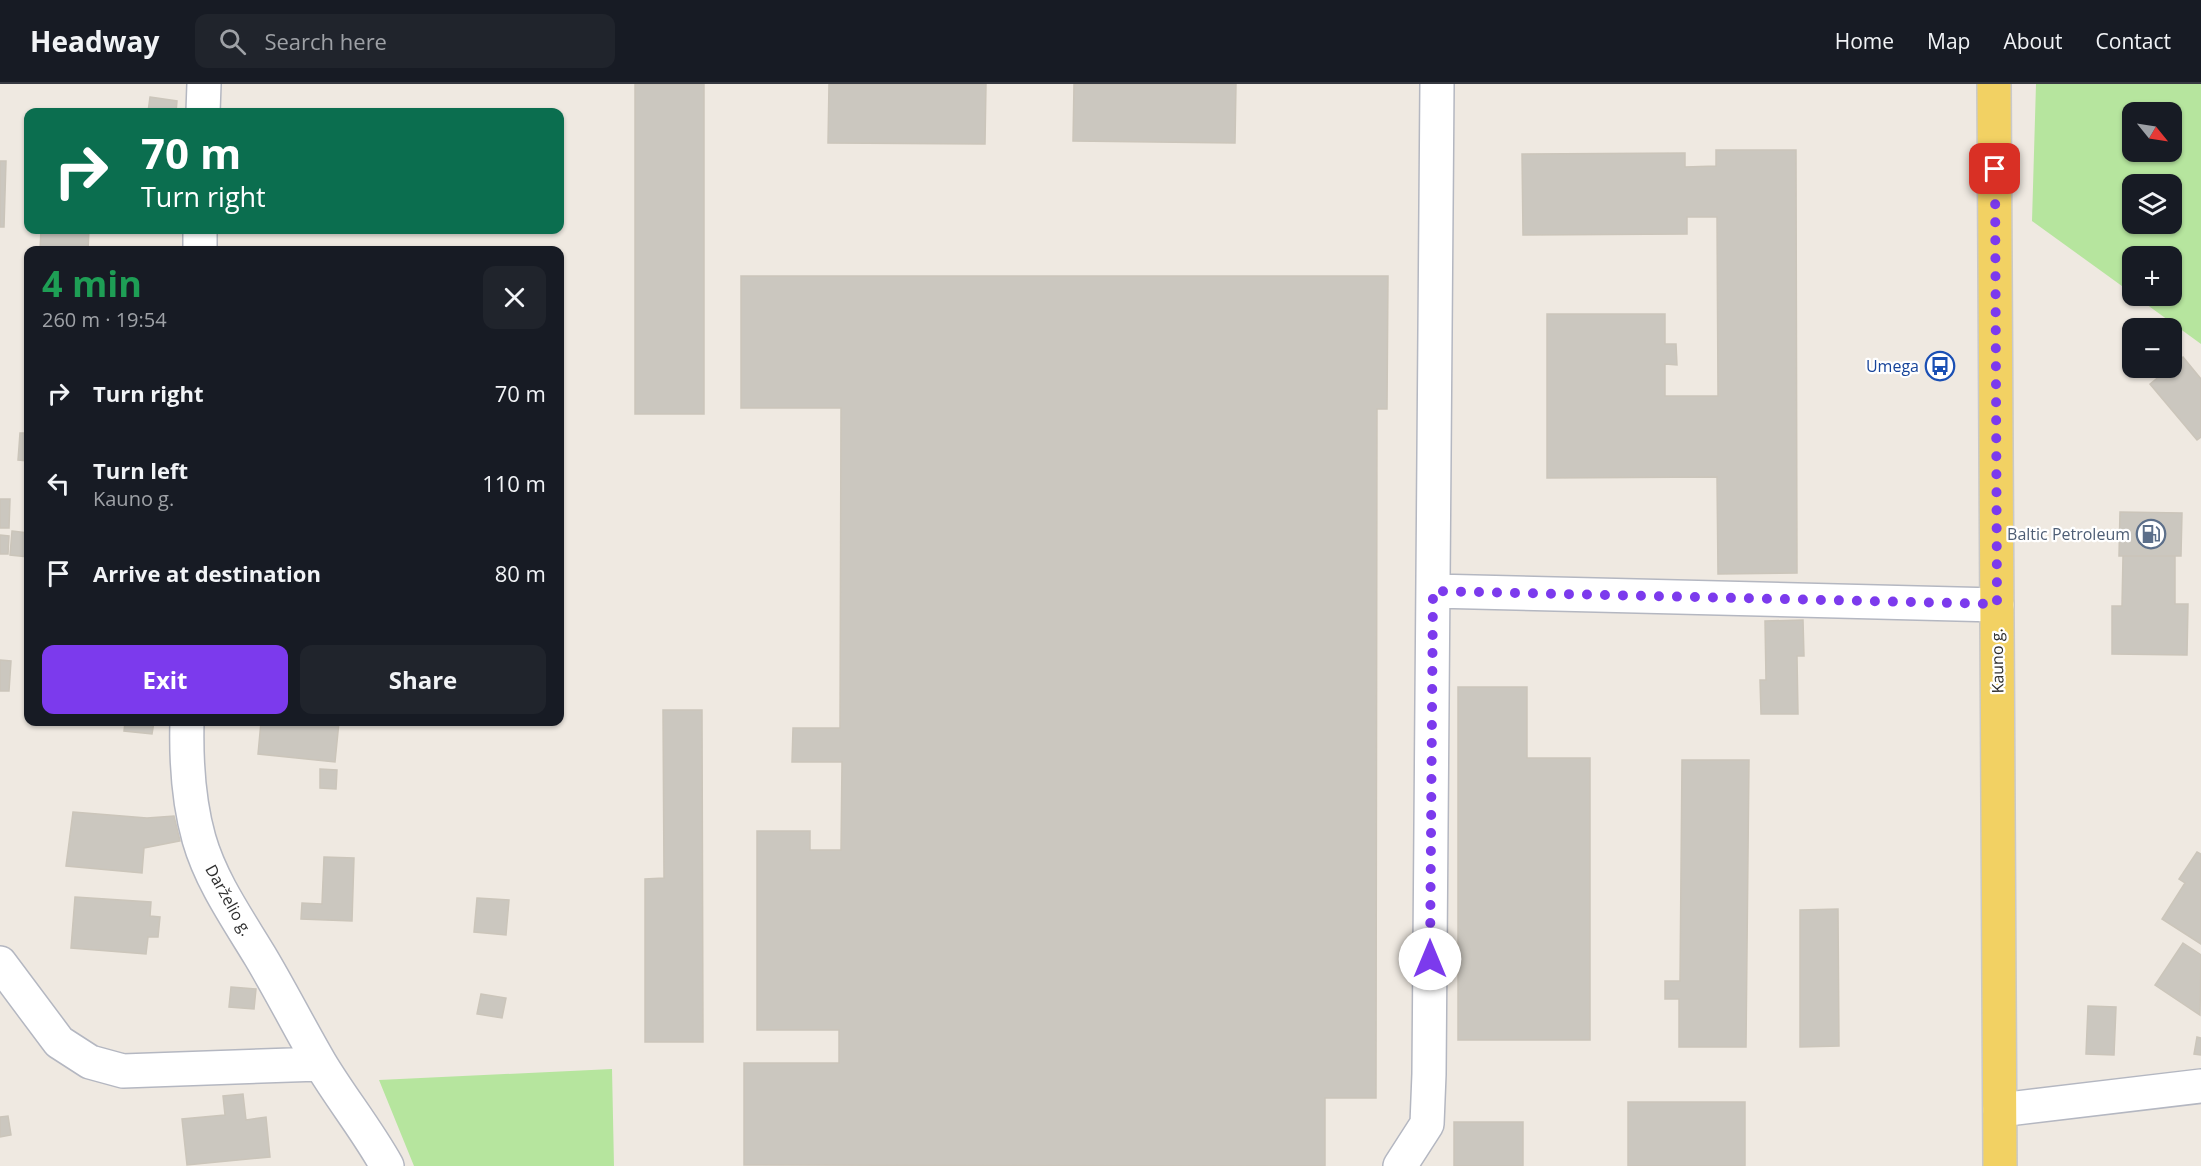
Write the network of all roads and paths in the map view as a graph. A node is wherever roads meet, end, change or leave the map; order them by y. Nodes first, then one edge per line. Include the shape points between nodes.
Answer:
1 (204, 84) edge
2 (1437, 84) edge
3 (1994, 84) edge
4 (203, 108) edge
5 (1433, 591) junction
6 (1997, 604) junction
7 (187, 726) edge
8 (0, 963) edge
9 (320, 1064) junction
10 (2201, 1086) edge
11 (2000, 1110) junction
12 (387, 1166) edge
13 (1400, 1166) edge
14 (2000, 1166) edge

1 - 4 street
2 - 5 street
3 - 6 main road, Kauno g.
5 - 6 street
5 - 13 street via 1427,1124
6 - 11 main road, Kauno g.
7 - 9 street, Darželio g. via 190,801 211,871
8 - 9 street via 59,1042 90,1062 123,1071
9 - 12 street, Darželio g.
10 - 11 street
11 - 14 main road, Kauno g.

